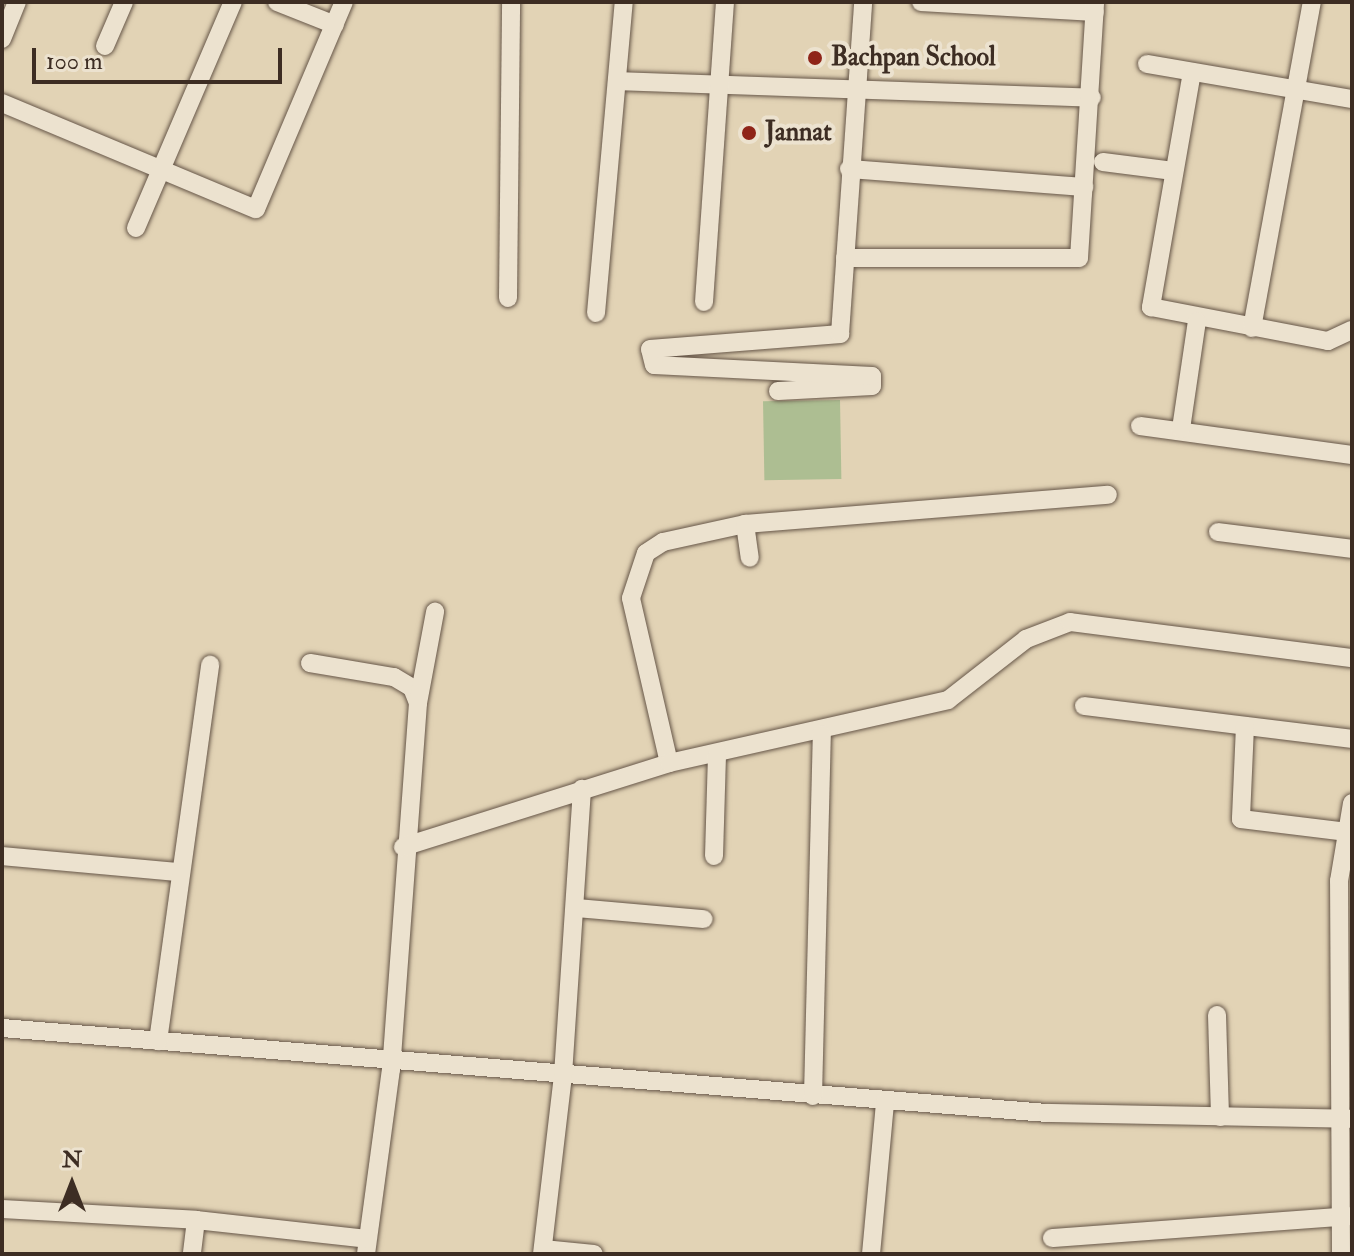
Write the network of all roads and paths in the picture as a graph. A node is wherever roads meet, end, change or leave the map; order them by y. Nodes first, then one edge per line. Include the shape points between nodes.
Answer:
1 (17, 2) edge
2 (124, 2) edge
3 (233, 2) edge
4 (277, 2) edge
5 (344, 2) edge
6 (511, 2) edge
7 (624, 2) edge
8 (725, 2) edge
9 (863, 2) edge
10 (921, 2) edge
11 (1312, 2) edge
12 (1095, 7) edge
13 (335, 25) junction
14 (2, 39) edge
15 (105, 46) dead end
16 (1147, 64) dead end
17 (1192, 72) junction
18 (617, 81) junction
19 (716, 87) junction
20 (1295, 87) junction
21 (852, 91) junction
22 (1092, 98) junction
23 (1352, 99) edge
24 (2, 103) edge
25 (1103, 162) dead end
26 (162, 169) junction
27 (849, 169) junction
28 (1173, 171) junction
29 (1084, 187) junction
30 (136, 228) dead end
31 (845, 258) junction
32 (508, 298) dead end
33 (704, 302) dead end
34 (596, 313) dead end
35 (1197, 321) junction
36 (1252, 328) junction
37 (1352, 330) edge
38 (778, 391) dead end
39 (1140, 426) dead end
40 (1181, 429) junction
41 (1352, 455) edge
42 (1108, 495) dead end
43 (745, 524) junction
44 (1218, 532) dead end
45 (1352, 549) edge
46 (750, 558) dead end
47 (435, 612) dead end
48 (1352, 658) edge
49 (310, 663) dead end
50 (210, 665) dead end
51 (418, 703) junction
52 (1084, 706) dead end
53 (1245, 726) junction
54 (822, 734) junction
55 (1352, 739) edge
56 (717, 753) junction
57 (669, 763) junction
58 (582, 789) junction
59 (1352, 803) edge
60 (1347, 832) junction
61 (403, 847) junction
62 (2, 856) edge
63 (714, 856) dead end
64 (179, 872) junction
65 (1345, 879) edge
66 (577, 908) junction
67 (704, 919) dead end
68 (1217, 1015) dead end
69 (2, 1028) edge
70 (158, 1041) junction
71 (391, 1061) junction
72 (563, 1075) junction
73 (813, 1096) junction
74 (885, 1102) junction
75 (1220, 1117) junction
76 (1344, 1119) edge
77 (2, 1209) edge
78 (1346, 1216) edge
79 (196, 1220) junction
80 (1052, 1238) dead end
81 (367, 1246) edge
82 (543, 1252) edge
83 (192, 1254) edge
84 (594, 1254) edge
85 (871, 1254) edge
86 (1341, 1254) edge

1 - 14 street
2 - 15 street
3 - 26 street
4 - 13 street
5 - 13 street
6 - 32 street
7 - 18 street
8 - 19 street
9 - 21 street
10 - 12 street
11 - 20 street
12 - 22 street
13 - 26 street via 256,209
16 - 17 street
17 - 20 street
17 - 28 street
18 - 19 street
18 - 34 street
19 - 21 street
19 - 33 street
20 - 23 street
20 - 36 street
21 - 22 street
21 - 27 street
22 - 29 street
24 - 26 street
25 - 28 street
26 - 30 street
27 - 29 street
27 - 31 street
28 - 35 street via 1151,307
29 - 31 street via 1079,258
31 - 38 street via 840,334 650,349 654,365 872,376 872,386
35 - 36 street
35 - 40 street
36 - 37 street via 1328,341
39 - 40 street
40 - 41 street
42 - 43 street
43 - 46 street
43 - 57 street via 663,542 636,572 631,598
44 - 45 street
47 - 51 street
48 - 54 street via 1070,622 1026,639 948,700
49 - 51 street via 394,677 412,688
50 - 64 street
51 - 61 street
52 - 53 street
53 - 55 street
53 - 60 street via 1241,819
54 - 56 street
54 - 73 street
56 - 57 street
56 - 63 street
57 - 58 street
58 - 61 street
58 - 66 street
59 - 60 street
60 - 65 street
61 - 71 street
62 - 64 street
64 - 70 street
65 - 76 street
66 - 67 street
66 - 72 street
68 - 75 street
69 - 70 street
70 - 71 street
71 - 72 street
71 - 81 street
72 - 73 street
72 - 82 street
73 - 74 street
74 - 75 street
74 - 85 street
75 - 76 street
76 - 78 street
77 - 79 street
78 - 80 street
78 - 86 street
79 - 81 street
79 - 83 street
82 - 84 street

